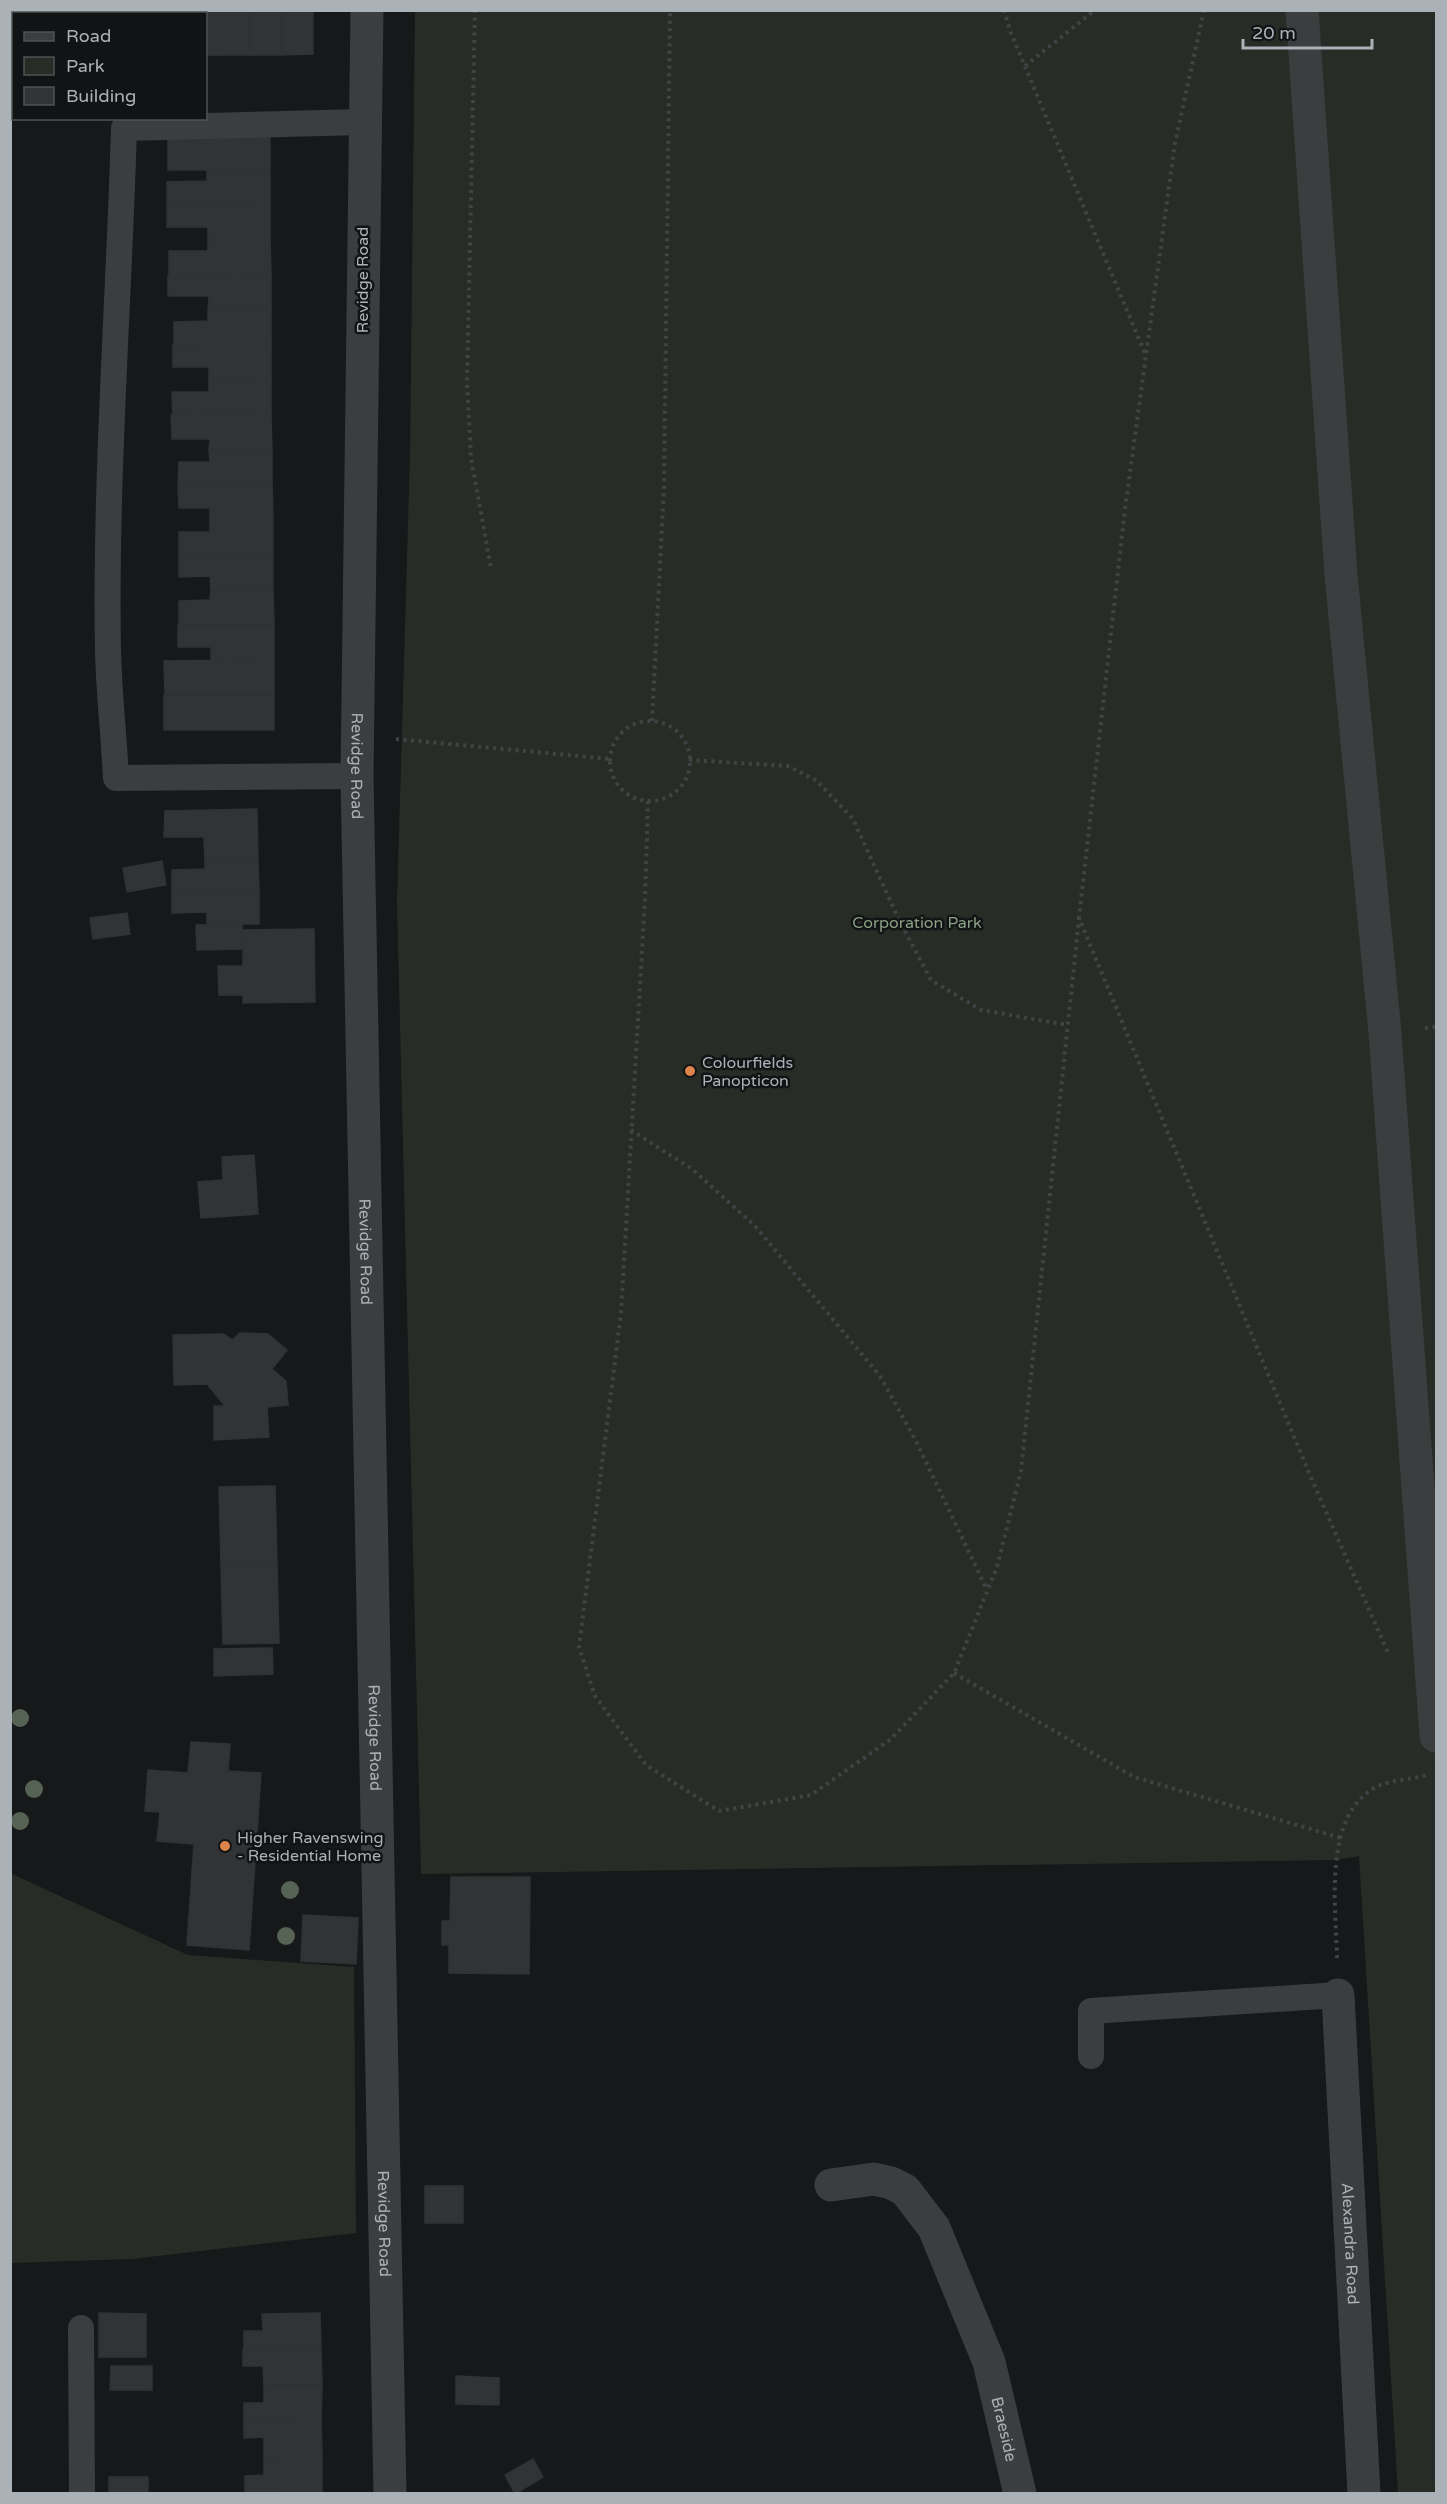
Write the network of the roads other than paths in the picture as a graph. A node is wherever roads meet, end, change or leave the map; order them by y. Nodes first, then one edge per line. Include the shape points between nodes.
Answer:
1 (367, 10) edge
2 (1302, 10) edge
3 (363, 122) junction
4 (357, 776) junction
5 (1437, 1736) edge
6 (1338, 1995) joint
7 (1091, 2056) dead end
8 (831, 2185) dead end
9 (81, 2328) dead end
10 (82, 2493) edge
11 (390, 2493) edge
12 (1020, 2493) edge
13 (1364, 2493) edge

1 - 3 street, Revidge Road
2 - 5 street via 1341,575 1385,1033
3 - 4 street, Revidge Road
3 - 4 lane via 124,128 110,454 108,652 116,778
4 - 11 street, Revidge Road
6 - 7 lane via 1091,2011
6 - 13 street, Alexandra Road
8 - 12 street, Braeside via 874,2179 905,2190 934,2228 989,2362
9 - 10 lane

